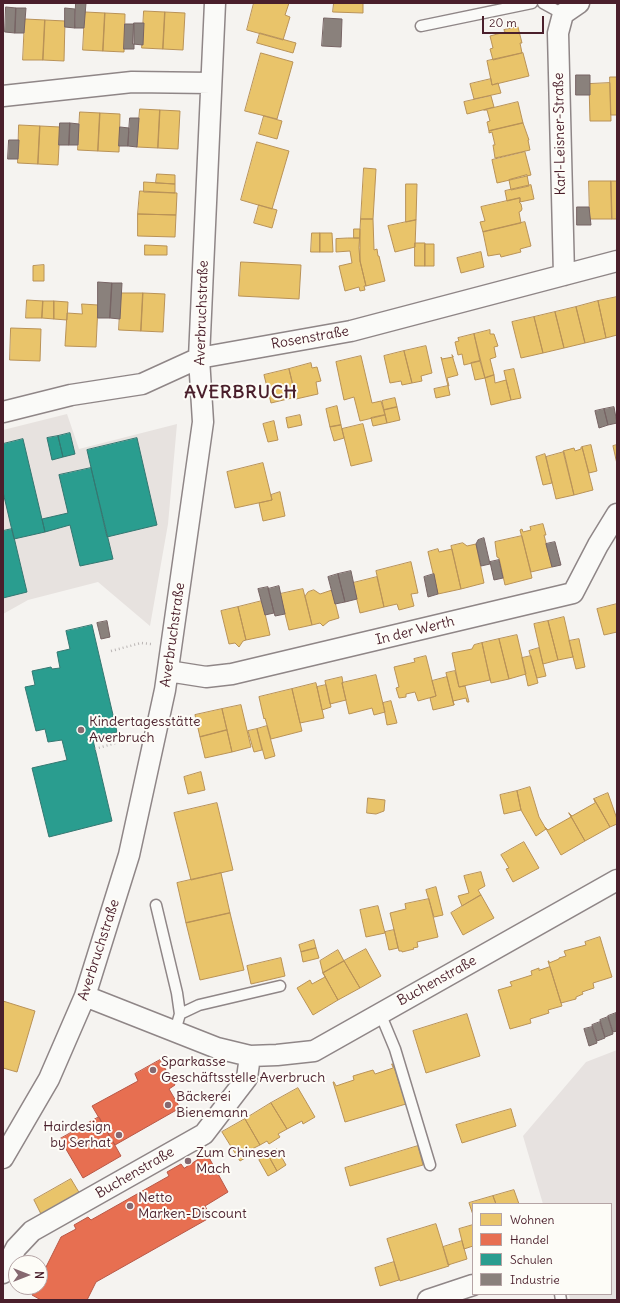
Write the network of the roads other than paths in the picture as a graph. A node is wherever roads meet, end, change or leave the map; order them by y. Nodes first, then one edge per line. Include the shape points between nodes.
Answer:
1 (215, 3) edge
2 (532, 3) edge
3 (543, 3) edge
4 (571, 9) edge
5 (421, 26) dead end
6 (211, 83) junction
7 (3, 96) edge
8 (617, 261) edge
9 (564, 275) junction
10 (199, 358) junction
11 (3, 412) edge
12 (617, 514) edge
13 (168, 671) junction
14 (617, 880) edge
15 (156, 905) dead end
16 (280, 986) dead end
17 (85, 996) junction
18 (380, 1013) junction
19 (177, 1022) junction
20 (250, 1056) junction
21 (3, 1158) edge
22 (430, 1165) dead end
23 (3, 1273) edge
24 (472, 1285) edge
25 (428, 1300) edge

1 - 6 street, Averbruchstraße
2 - 5 lane
3 - 4 lane
4 - 9 street, Karl-Leisner-Straße via 558,33
6 - 7 street via 132,82
6 - 10 street, Averbruchstraße
8 - 9 street, Rosenstraße
9 - 10 street, Rosenstraße via 351,331
10 - 11 street, Rosenstraße via 142,384 72,395
10 - 13 street, Averbruchstraße via 203,422
12 - 13 street, In der Werth via 573,593 232,674 206,677
13 - 17 street, Averbruchstraße via 129,855
14 - 18 street, Buchenstraße
15 - 19 lane via 177,993
16 - 19 lane via 198,1005
17 - 19 street, Buchenstraße
17 - 21 street, Averbruchstraße via 49,1079
18 - 20 street, Buchenstraße via 314,1051
18 - 22 lane via 395,1049
19 - 20 street, Buchenstraße via 217,1048
20 - 23 street, Buchenstraße via 247,1078 204,1134 32,1231 16,1248
24 - 25 street

